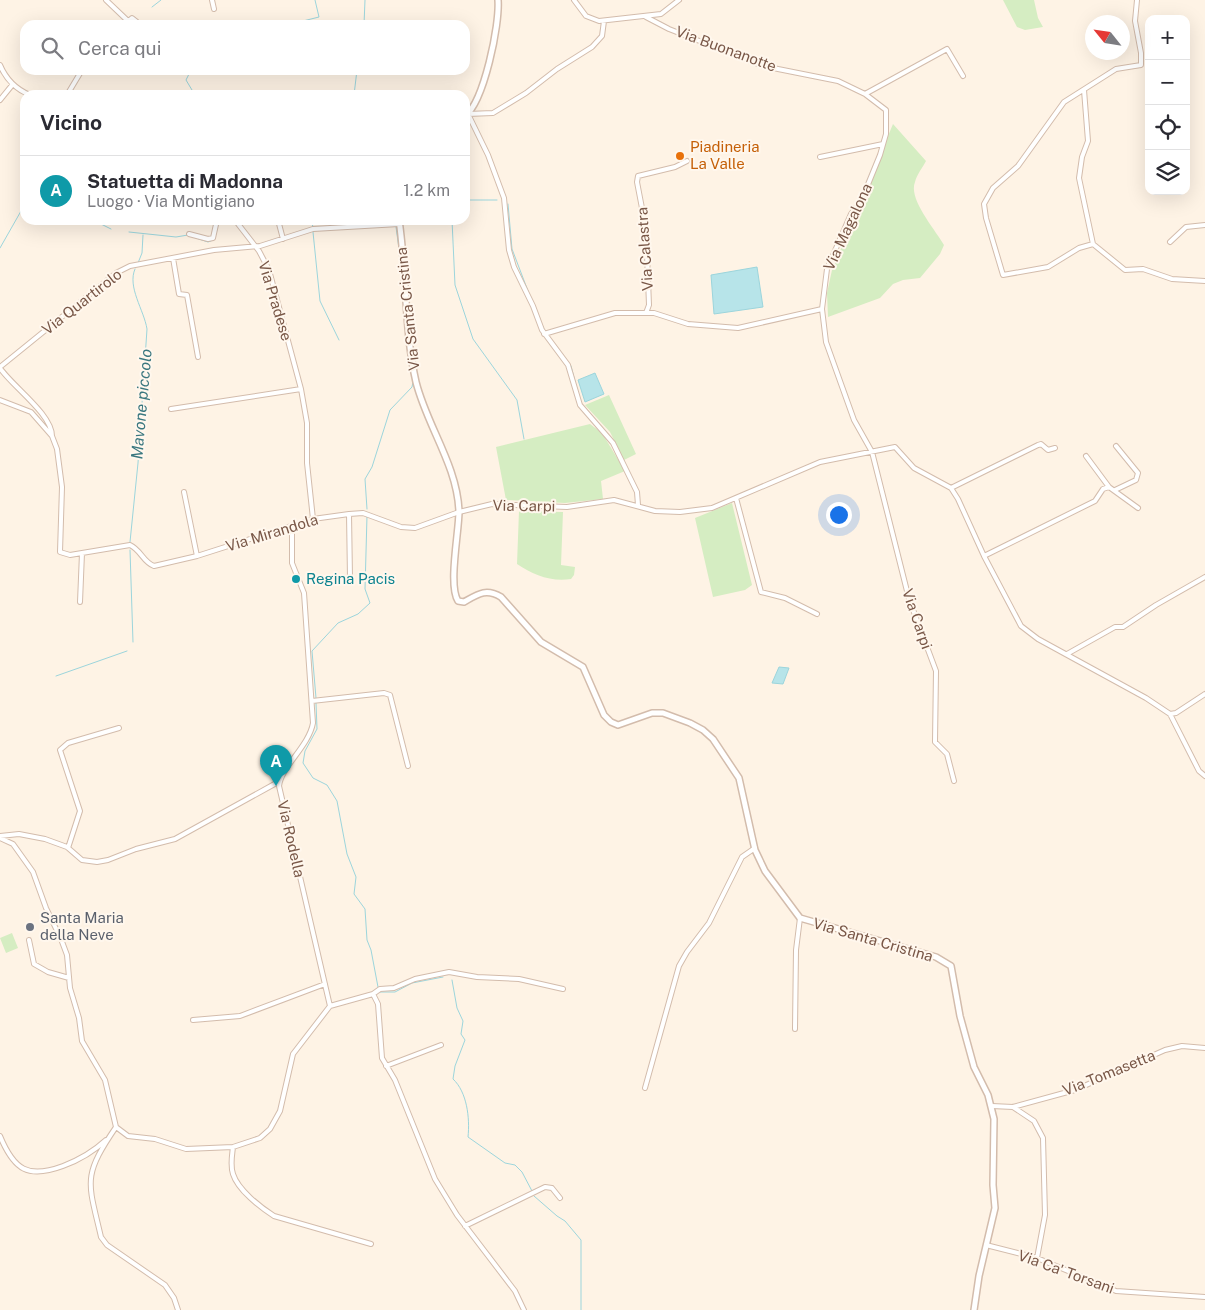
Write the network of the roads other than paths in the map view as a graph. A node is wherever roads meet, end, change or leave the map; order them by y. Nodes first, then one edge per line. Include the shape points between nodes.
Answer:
1 (106, 0) edge
2 (212, 0) edge
3 (498, 0) edge
4 (574, 0) edge
5 (680, 0) edge
6 (1136, 0) edge
7 (214, 9) dead end
8 (646, 17) junction
9 (123, 20) edge
10 (604, 21) junction
11 (0, 65) edge
12 (79, 75) edge
13 (963, 76) dead end
14 (13, 84) junction
15 (22, 90) edge
16 (70, 90) edge
17 (1084, 90) junction
18 (865, 94) junction
19 (0, 100) edge
20 (470, 108) edge
21 (886, 110) joint
22 (470, 115) edge
23 (470, 122) edge
24 (883, 144) junction
25 (820, 157) dead end
26 (687, 161) dead end
27 (217, 225) edge
28 (239, 225) edge
29 (279, 225) edge
30 (362, 225) edge
31 (399, 225) edge
32 (1205, 226) edge
33 (188, 234) dead end
34 (283, 239) junction
35 (1170, 242) dead end
36 (1092, 244) junction
37 (255, 246) junction
38 (173, 258) junction
39 (1205, 280) edge
40 (822, 309) junction
41 (646, 313) junction
42 (544, 334) junction
43 (198, 358) dead end
44 (0, 367) edge
45 (301, 389) junction
46 (0, 400) edge
47 (171, 409) dead end
48 (52, 436) junction
49 (1116, 446) dead end
50 (1055, 448) dead end
51 (872, 452) junction
52 (1086, 456) dead end
53 (1109, 487) junction
54 (951, 488) junction
55 (1115, 490) junction
56 (184, 492) dead end
57 (736, 498) junction
58 (638, 505) junction
59 (1138, 508) dead end
60 (459, 512) junction
61 (349, 514) junction
62 (313, 519) junction
63 (292, 527) junction
64 (82, 553) junction
65 (197, 556) junction
66 (984, 556) junction
67 (1205, 577) edge
68 (350, 578) dead end
69 (80, 602) dead end
70 (817, 614) dead end
71 (1067, 654) junction
72 (1205, 694) edge
73 (312, 701) junction
74 (1170, 714) junction
75 (119, 728) dead end
76 (408, 766) dead end
77 (1205, 776) edge
78 (280, 781) junction
79 (954, 781) dead end
80 (0, 837) edge
81 (68, 848) junction
82 (754, 848) junction
83 (800, 918) junction
84 (30, 940) dead end
85 (69, 978) junction
86 (325, 984) junction
87 (563, 989) dead end
88 (373, 994) junction
89 (330, 1006) junction
90 (193, 1020) dead end
91 (795, 1028) dead end
92 (441, 1045) dead end
93 (1205, 1048) edge
94 (386, 1066) junction
95 (645, 1088) dead end
96 (992, 1106) junction
97 (1013, 1107) junction
98 (116, 1127) junction
99 (0, 1136) edge
100 (110, 1136) junction
101 (233, 1146) junction
102 (94, 1150) junction
103 (99, 1154) junction
104 (560, 1198) dead end
105 (464, 1226) junction
106 (371, 1244) dead end
107 (986, 1245) junction
108 (1037, 1258) junction
109 (1205, 1296) edge
110 (178, 1310) edge
111 (524, 1310) edge
112 (974, 1310) edge

1 - 9 street
2 - 7 street
3 - 20 street via 491,55 480,91
4 - 10 street via 586,16
5 - 8 street via 666,12
6 - 17 street via 1134,21 1141,66 1116,69
8 - 10 street via 630,16
8 - 18 street, Via Buonanotte via 763,66 828,78
10 - 22 street via 602,36 592,47 493,113
11 - 14 street
12 - 16 street
13 - 18 street via 946,48
14 - 15 street
14 - 19 street
17 - 36 street via 1088,141 1078,178
17 - 36 street via 1064,102 1018,166 993,188 984,204 1003,275 1048,267
18 - 21 street, Via Buonanotte
21 - 24 street, Via Magalona
23 - 42 street via 488,155 504,198 509,250
24 - 25 street
24 - 40 street, Via Magalona via 862,199 851,214 827,269
26 - 41 street, Via Calastra via 638,176 646,230
27 - 33 street via 213,238 208,240
28 - 37 street, Via Pradese
29 - 34 street
30 - 34 street, Via Quartirolo via 313,229
31 - 60 street, Via Santa Cristina via 412,362 425,413 452,473
32 - 35 street via 1186,227
34 - 37 street, Via Quartirolo
36 - 39 street via 1125,270 1143,269 1172,279
37 - 38 street, Via Quartirolo
37 - 45 street, Via Pradese via 269,270
38 - 43 street via 179,294 187,295
38 - 44 street, Via Quartirolo via 130,266 116,273
40 - 41 street, Via Calastra via 738,328 695,325
40 - 51 street, Via Magalona via 826,342 835,370 854,420
41 - 42 street, Via Calastra via 615,313
42 - 58 street via 568,365 580,405 613,443 637,492
44 - 48 street via 41,413
45 - 47 street
45 - 62 street, Via Pradese via 307,423
46 - 48 street, Via Mirandola via 31,412
48 - 64 street, Via Mirandola via 62,487 60,552 70,555
49 - 55 street via 1138,474 1136,480
50 - 54 street via 1048,450 1038,445
51 - 54 street, Via Carpi via 895,447 914,468
51 - 57 street, Via Carpi via 820,462
51 - 79 street, Via Carpi via 909,598 936,671 935,742 948,754
52 - 53 street
53 - 55 street
53 - 66 street via 1095,501
54 - 66 street
55 - 59 street
56 - 65 street
57 - 58 street, Via Carpi via 712,508 680,512
57 - 70 street via 761,592 785,598
58 - 60 street, Via Carpi via 614,500 567,507 492,504
60 - 61 street, Via Mirandola via 415,528 402,527 363,513
60 - 82 street, Via Santa Cristina via 454,588 458,601 464,602 486,592 502,598 541,642 583,667 604,715 611,722 618,725 652,713 663,713 703,730 723,751 739,778
61 - 62 street, Via Mirandola
61 - 68 street
62 - 63 street, Via Mirandola
63 - 65 street, Via Mirandola
63 - 73 street, Via Rodella via 294,570 304,594
64 - 65 street, Via Mirandola via 130,545 154,566
64 - 69 street
66 - 71 street via 1021,626
67 - 71 street via 1123,627 1115,627
71 - 74 street
72 - 74 street
73 - 76 street via 390,695
73 - 78 street, Via Rodella via 310,734
74 - 77 street via 1199,771
75 - 81 street via 68,743 60,750 80,811
78 - 81 street via 165,843 97,862 82,860
78 - 86 street, Via Rodella
80 - 81 street via 30,836
80 - 85 street via 13,844 34,872 67,955
82 - 83 street, Via Santa Cristina via 765,871
82 - 95 street via 742,858 709,923 680,966
83 - 91 street, Via Santa Cristina via 796,950
83 - 96 street, Via Santa Cristina via 936,957 951,966 974,1067
84 - 85 street via 34,964
85 - 98 street via 82,1041 105,1080
86 - 89 street, Via Rodella
86 - 90 street via 240,1016
87 - 88 street via 519,979 449,972 380,989
88 - 89 street
88 - 94 street via 378,1004 380,1051
89 - 101 street via 293,1054 282,1105 270,1129 260,1138
92 - 94 street
93 - 97 street, Via Tomasetta via 1182,1046 1165,1050 1075,1090
94 - 105 street via 395,1080 434,1179
96 - 97 street, Via Tomasetta
96 - 107 street, Via Santa Cristina via 995,1208
97 - 108 street via 1034,1121 1043,1138 1045,1216
98 - 100 street
98 - 101 street via 128,1136 155,1139 186,1149
99 - 102 street via 12,1158 32,1172 48,1171
100 - 102 street
100 - 103 street
101 - 106 street via 232,1174 267,1212
102 - 103 street
103 - 110 street via 89,1180 103,1242 165,1286
104 - 105 street via 552,1188 546,1187
105 - 111 street via 511,1285
107 - 108 street, Via Ca' Torsani
107 - 112 street, Via Santa Cristina
108 - 109 street, Via Ca' Torsani via 1116,1291

